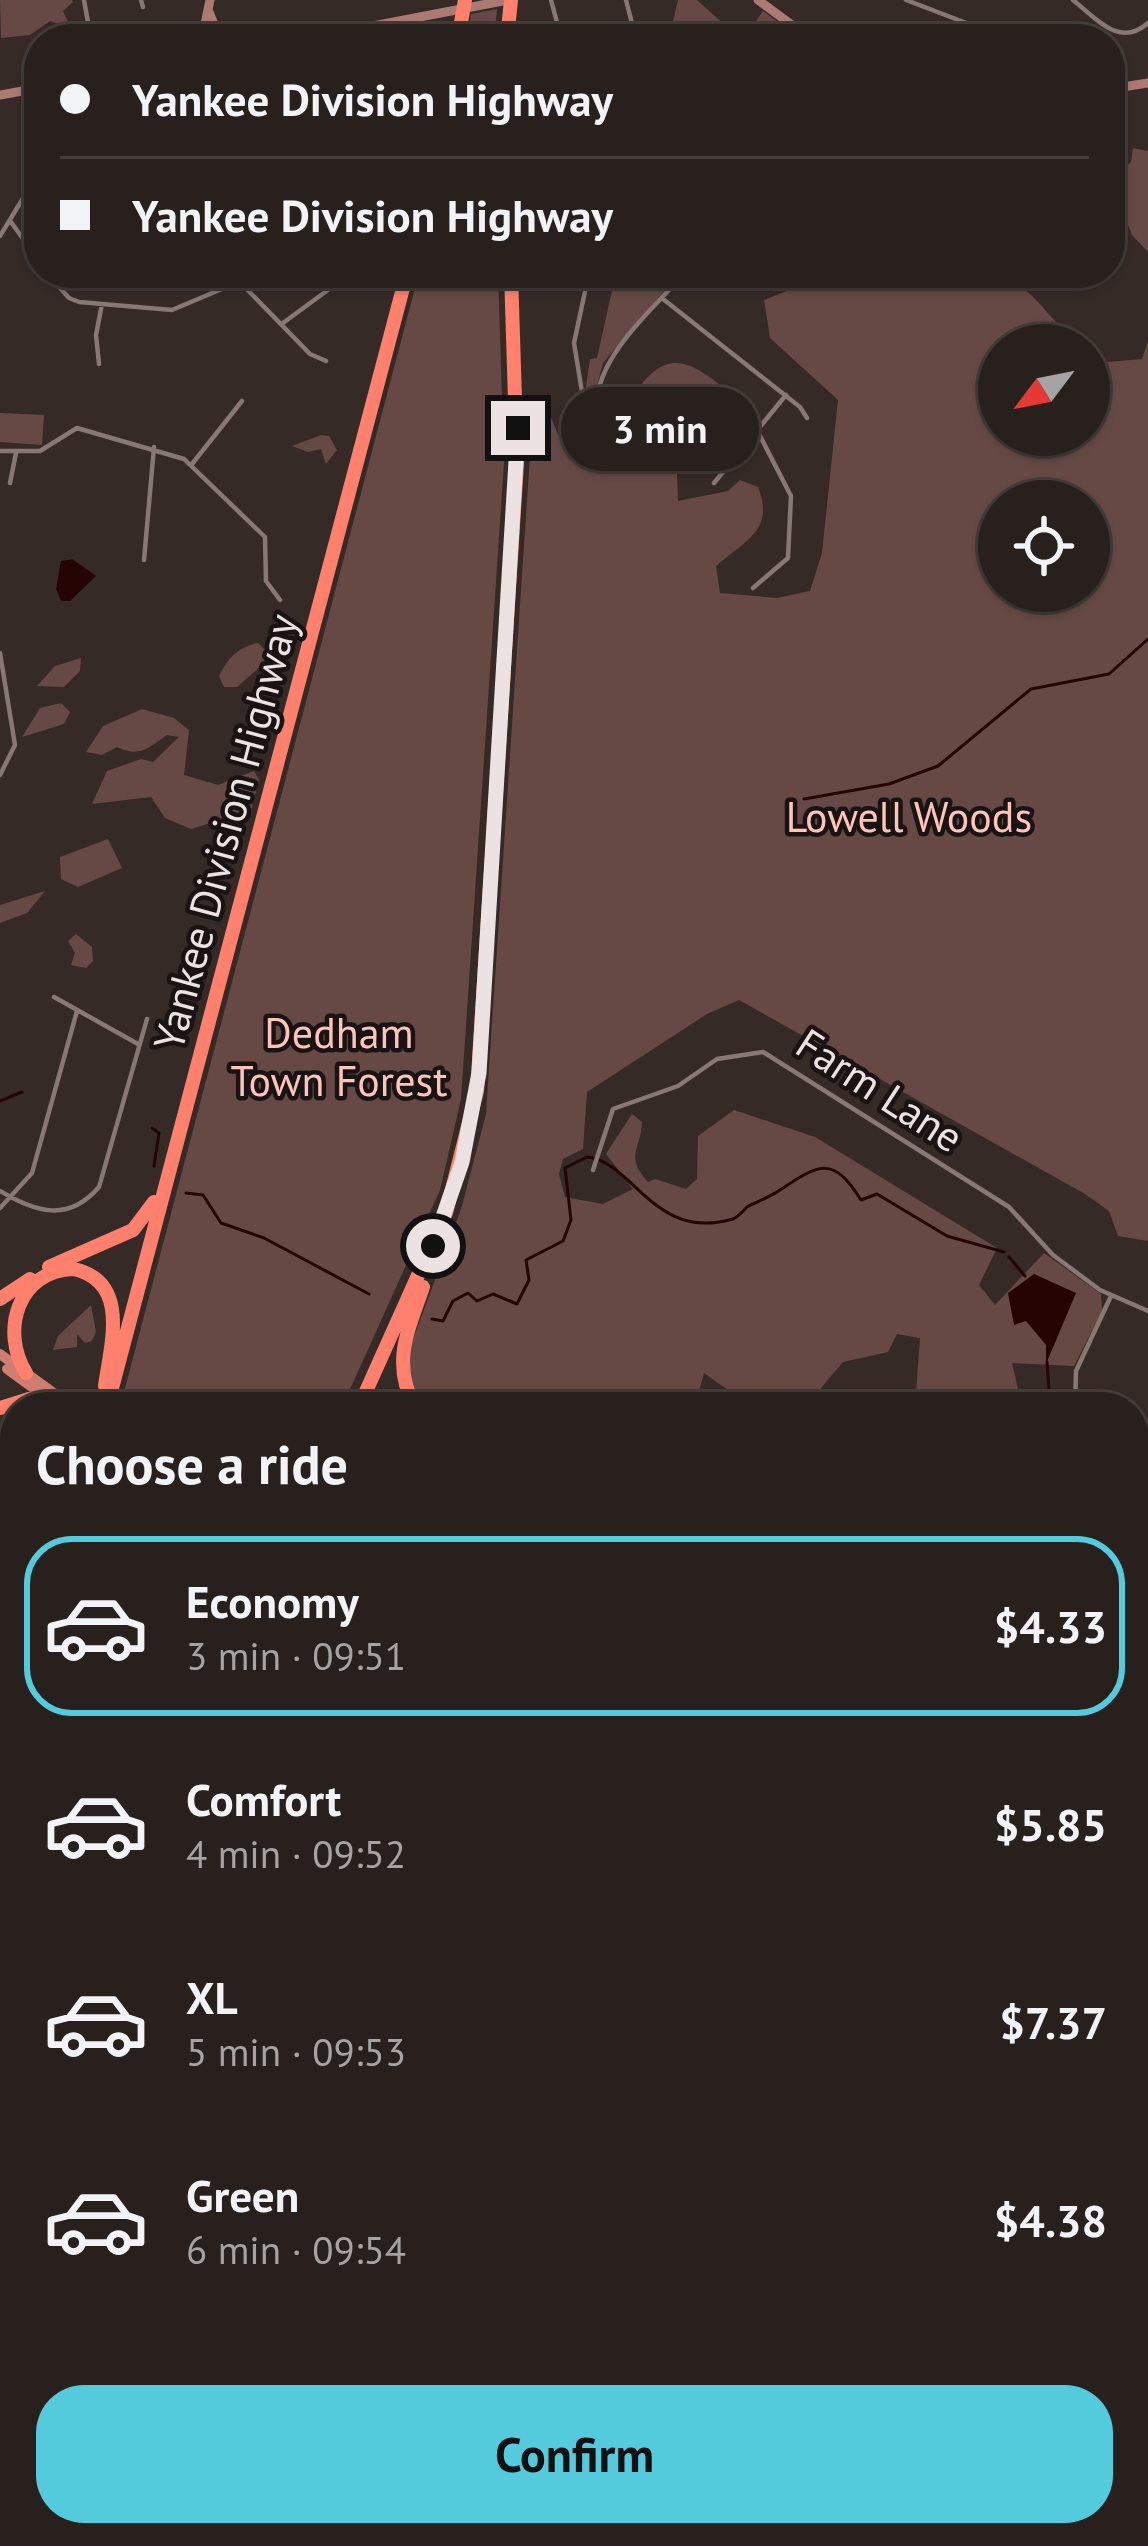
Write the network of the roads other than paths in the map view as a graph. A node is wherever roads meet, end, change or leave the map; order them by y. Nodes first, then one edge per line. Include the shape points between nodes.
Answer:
1 (758, 0) edge
2 (906, 0) edge
3 (1073, 0) edge
4 (1089, 0) edge
5 (505, 1) edge
6 (467, 2) edge
7 (1083, 8) junction
8 (390, 24) edge
9 (791, 24) edge
10 (969, 24) edge
11 (1106, 24) edge
12 (24, 201) edge
13 (10, 221) junction
14 (0, 236) edge
15 (24, 240) edge
16 (60, 288) edge
17 (226, 288) edge
18 (247, 288) edge
19 (331, 288) edge
20 (403, 288) edge
21 (512, 288) edge
22 (586, 288) edge
23 (672, 288) edge
24 (663, 299) junction
25 (102, 303) junction
26 (282, 324) junction
27 (326, 361) dead end
28 (99, 364) dead end
29 (582, 392) dead end
30 (786, 395) junction
31 (242, 401) dead end
32 (596, 418) dead end
33 (807, 418) dead end
34 (758, 432) junction
35 (154, 446) junction
36 (0, 451) edge
37 (16, 453) junction
38 (192, 464) junction
39 (10, 483) dead end
40 (714, 483) dead end
41 (144, 560) dead end
42 (753, 588) dead end
43 (280, 600) dead end
44 (0, 653) edge
45 (0, 775) edge
46 (54, 997) dead end
47 (77, 1011) junction
48 (147, 1019) dead end
49 (138, 1044) junction
50 (593, 1170) dead end
51 (168, 1176) junction
52 (0, 1192) edge
53 (11, 1198) junction
54 (0, 1208) edge
55 (436, 1238) junction
56 (1111, 1296) junction
57 (0, 1299) edge
58 (1148, 1311) edge
59 (0, 1359) edge
60 (26, 1373) junction
61 (40, 1392) edge
62 (52, 1392) edge
63 (106, 1392) edge
64 (109, 1392) edge
65 (366, 1392) edge
66 (407, 1392) edge
67 (1075, 1392) edge
68 (0, 1701) edge
69 (0, 1749) edge

1 - 9 main road
2 - 10 street
3 - 7 street
4 - 7 street
5 - 6 main road
6 - 8 main road
7 - 11 street
12 - 13 street
13 - 14 street
13 - 15 street
16 - 25 street via 69,298
17 - 25 street via 172,310
18 - 26 street
19 - 26 street
20 - 51 highway, Yankee Division Highway
21 - 55 highway via 518,464 481,1055 467,1144
22 - 29 street via 574,343
23 - 24 street
24 - 30 street
24 - 32 street via 604,368
25 - 28 street
26 - 27 street
30 - 33 street
30 - 34 street
31 - 38 street
34 - 40 street
34 - 42 street via 793,506 788,558
35 - 37 street via 77,428 44,450
35 - 38 street
35 - 41 street
36 - 37 street
37 - 39 street
38 - 43 street via 265,537 265,578
44 - 45 street via 15,731
46 - 47 street
47 - 49 street
47 - 53 street via 37,1159
48 - 49 street
49 - 53 street via 99,1187 49,1213
50 - 56 street, Farm Lane via 614,1109 678,1087 717,1059 763,1052 1009,1208 1053,1255
51 - 57 highway via 133,1230 56,1263
51 - 64 highway, Yankee Division Highway
52 - 53 street
53 - 54 street
55 - 65 highway
55 - 66 highway via 400,1358
56 - 58 street, Farm Lane
56 - 67 street via 1076,1371
59 - 60 main road
59 - 61 main road
60 - 62 main road
60 - 63 highway via 4,1341 11,1309 51,1273 87,1273 105,1288 114,1316
68 - 69 highway

